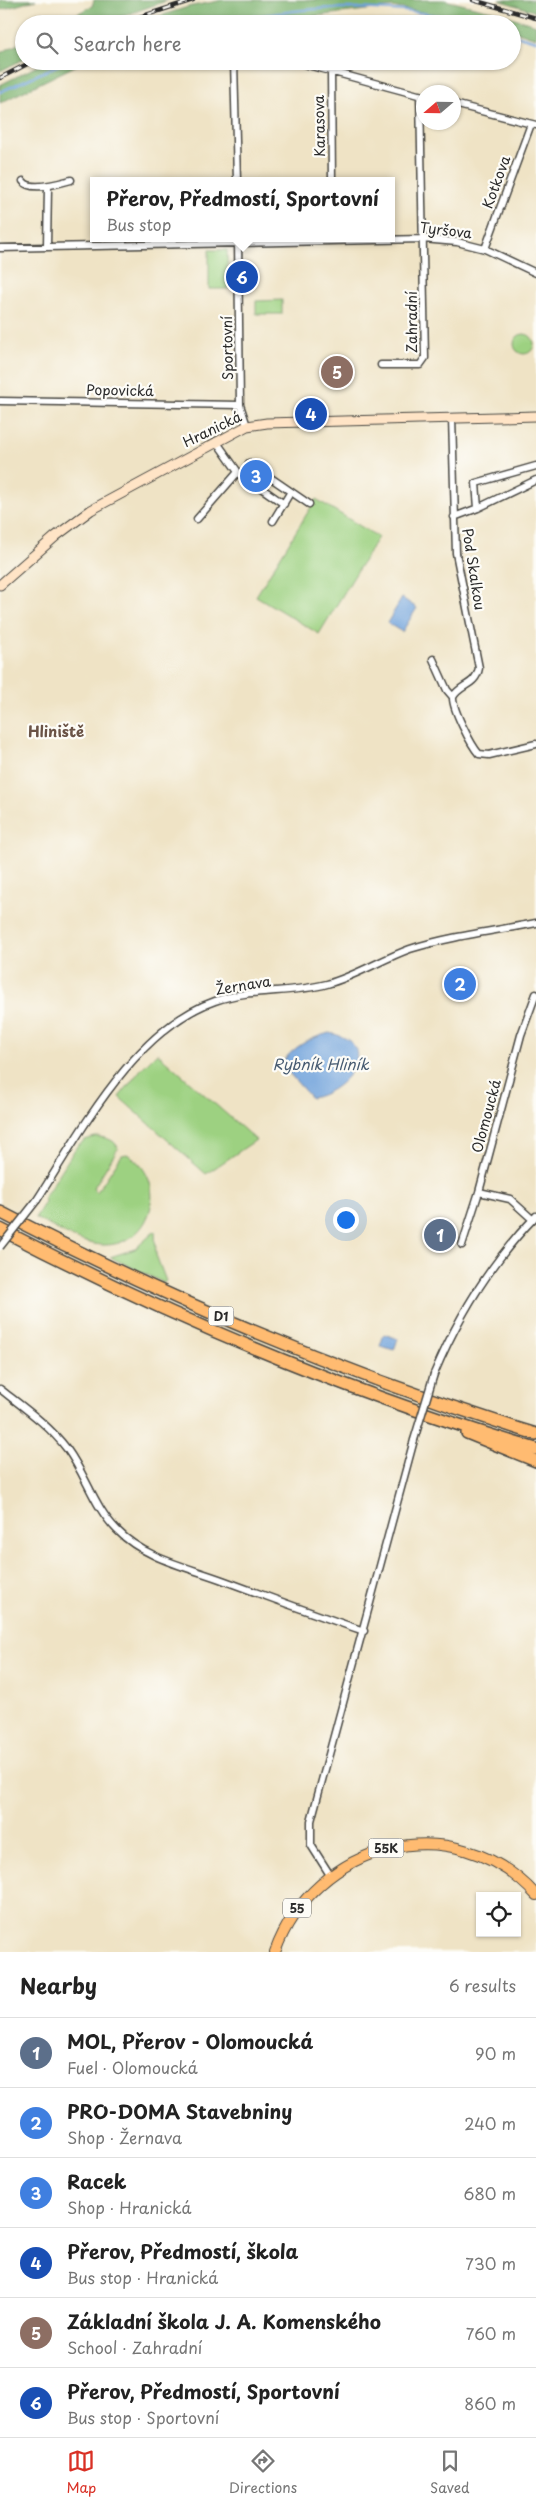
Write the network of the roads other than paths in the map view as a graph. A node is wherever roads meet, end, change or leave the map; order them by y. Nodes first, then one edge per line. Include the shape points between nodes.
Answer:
1 (234, 70) edge
2 (327, 70) edge
3 (331, 71) junction
4 (416, 94) edge
5 (461, 106) edge
6 (533, 124) edge
7 (422, 130) edge
8 (237, 177) edge
9 (332, 177) edge
10 (71, 180) dead end
11 (23, 181) dead end
12 (48, 187) junction
13 (395, 239) edge
14 (423, 239) junction
15 (183, 242) edge
16 (238, 242) edge
17 (47, 247) junction
18 (0, 248) edge
19 (485, 249) junction
20 (536, 273) edge
21 (381, 366) dead end
22 (0, 401) edge
23 (240, 405) junction
24 (536, 416) edge
25 (452, 418) junction
26 (246, 426) junction
27 (216, 440) junction
28 (249, 463) dead end
29 (536, 466) edge
30 (238, 472) junction
31 (536, 480) edge
32 (290, 492) junction
33 (284, 504) junction
34 (309, 504) dead end
35 (478, 508) junction
36 (454, 517) junction
37 (197, 519) dead end
38 (273, 521) dead end
39 (0, 585) edge
40 (433, 659) dead end
41 (453, 697) junction
42 (536, 744) edge
43 (536, 924) edge
44 (536, 994) edge
45 (479, 1192) junction
46 (0, 1212) edge
47 (534, 1217) edge
48 (0, 1229) edge
49 (462, 1245) dead end
50 (0, 1247) edge
51 (0, 1389) edge
52 (406, 1406) junction
53 (536, 1434) edge
54 (536, 1449) edge
55 (536, 1461) edge
56 (364, 1631) junction
57 (330, 1875) junction
58 (536, 1894) edge
59 (275, 1952) edge

1 - 8 street
2 - 3 street
3 - 4 street
3 - 9 street, Karasova
5 - 6 street
6 - 19 street, Kotkova
7 - 14 street
10 - 12 street
11 - 12 street via 27,185
12 - 17 street
13 - 14 street, Tyršova
14 - 19 street, Tyršova
14 - 21 street, Zahradní via 425,358 420,365
15 - 17 street, Tyršova
16 - 23 street, Sportovní
17 - 18 street, Tyršova
19 - 20 street, Tyršova
22 - 23 street, Popovická
23 - 26 street, Sportovní
24 - 25 main road, Hranická
25 - 26 main road, Hranická
25 - 36 street, Pod Skalkou
26 - 27 main road, Hranická
27 - 30 street
27 - 39 main road, Hranická via 91,510
28 - 32 street
29 - 35 street via 476,483
30 - 33 street
30 - 37 street
31 - 35 street
32 - 33 street
32 - 34 street
33 - 38 street
35 - 36 street
36 - 41 street, Pod Skalkou via 460,577 478,668 472,682
40 - 41 street
41 - 42 street via 456,711 479,754
43 - 50 street, Žernava, bridge via 420,946 306,989 232,996 199,1008 165,1031 129,1064 105,1094 38,1200
44 - 45 street, Olomoucká via 521,1035
45 - 47 street via 510,1199
45 - 49 street, Olomoucká
46 - 53 highway, D1 via 131,1277 279,1340 411,1392
47 - 56 street, bridge via 474,1293 434,1374
48 - 52 highway, D1 via 190,1320
51 - 56 street via 62,1442 102,1512 117,1530 141,1549
52 - 54 highway, D1
52 - 55 highway
56 - 57 street via 310,1825 311,1845
57 - 58 main road, 55K via 375,1852 401,1846 437,1846 486,1857 508,1870
57 - 59 main road, 55 via 297,1909

